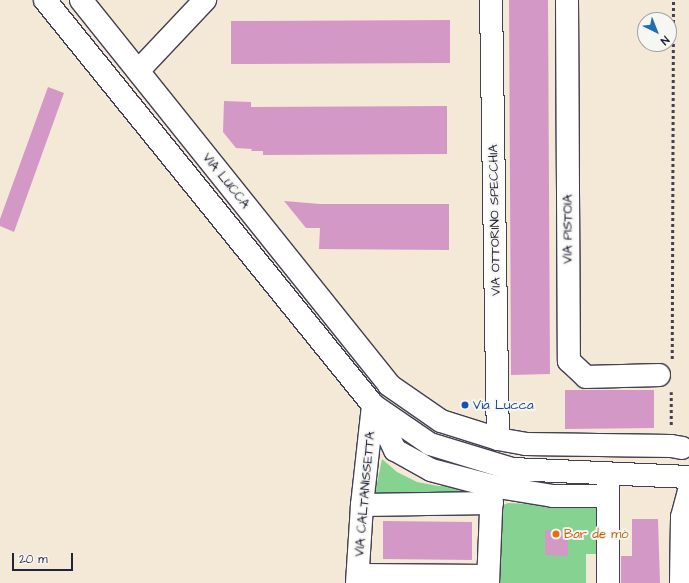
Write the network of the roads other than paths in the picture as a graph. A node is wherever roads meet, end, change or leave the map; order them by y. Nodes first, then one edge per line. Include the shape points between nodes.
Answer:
1 (45, 0) edge
2 (81, 0) edge
3 (205, 0) edge
4 (491, 0) edge
5 (567, 0) edge
6 (138, 70) junction
7 (667, 377) road end
8 (389, 385) junction
9 (373, 405) junction
10 (498, 439) junction
11 (610, 445) junction
12 (681, 445) edge
13 (609, 472) junction
14 (689, 477) edge
15 (689, 491) edge
16 (492, 495) junction
17 (608, 496) junction
18 (362, 506) junction
19 (357, 579) edge
20 (488, 580) edge
21 (608, 583) edge
22 (681, 583) edge

1 - 9 street, VIA LUCCA
2 - 6 street, VIA LUCCA
3 - 6 street
4 - 10 street, VIA OTTORINO SPECCHIA
5 - 7 street, VIA PISTOIA via 569,361 586,377
6 - 8 street, VIA LUCCA
8 - 9 street
8 - 10 street, VIA LUCCA via 441,421
9 - 13 street, VIA LUCCA via 430,444 512,470
9 - 16 street, VIA LUCCA via 394,450 431,470
9 - 18 street, VIA CALTANISSETTA
10 - 11 street, VIA LUCCA via 526,444
11 - 12 street, VIA LUCCA
11 - 13 street
12 - 14 street via 683,468
13 - 14 street, VIA LUCCA
13 - 17 street
15 - 22 street via 682,517
16 - 17 street, VIA LUCCA
16 - 18 street, VIA LUCCA
16 - 20 street
17 - 21 street
18 - 19 street, VIA CALTANISSETTA
19 - 20 street

